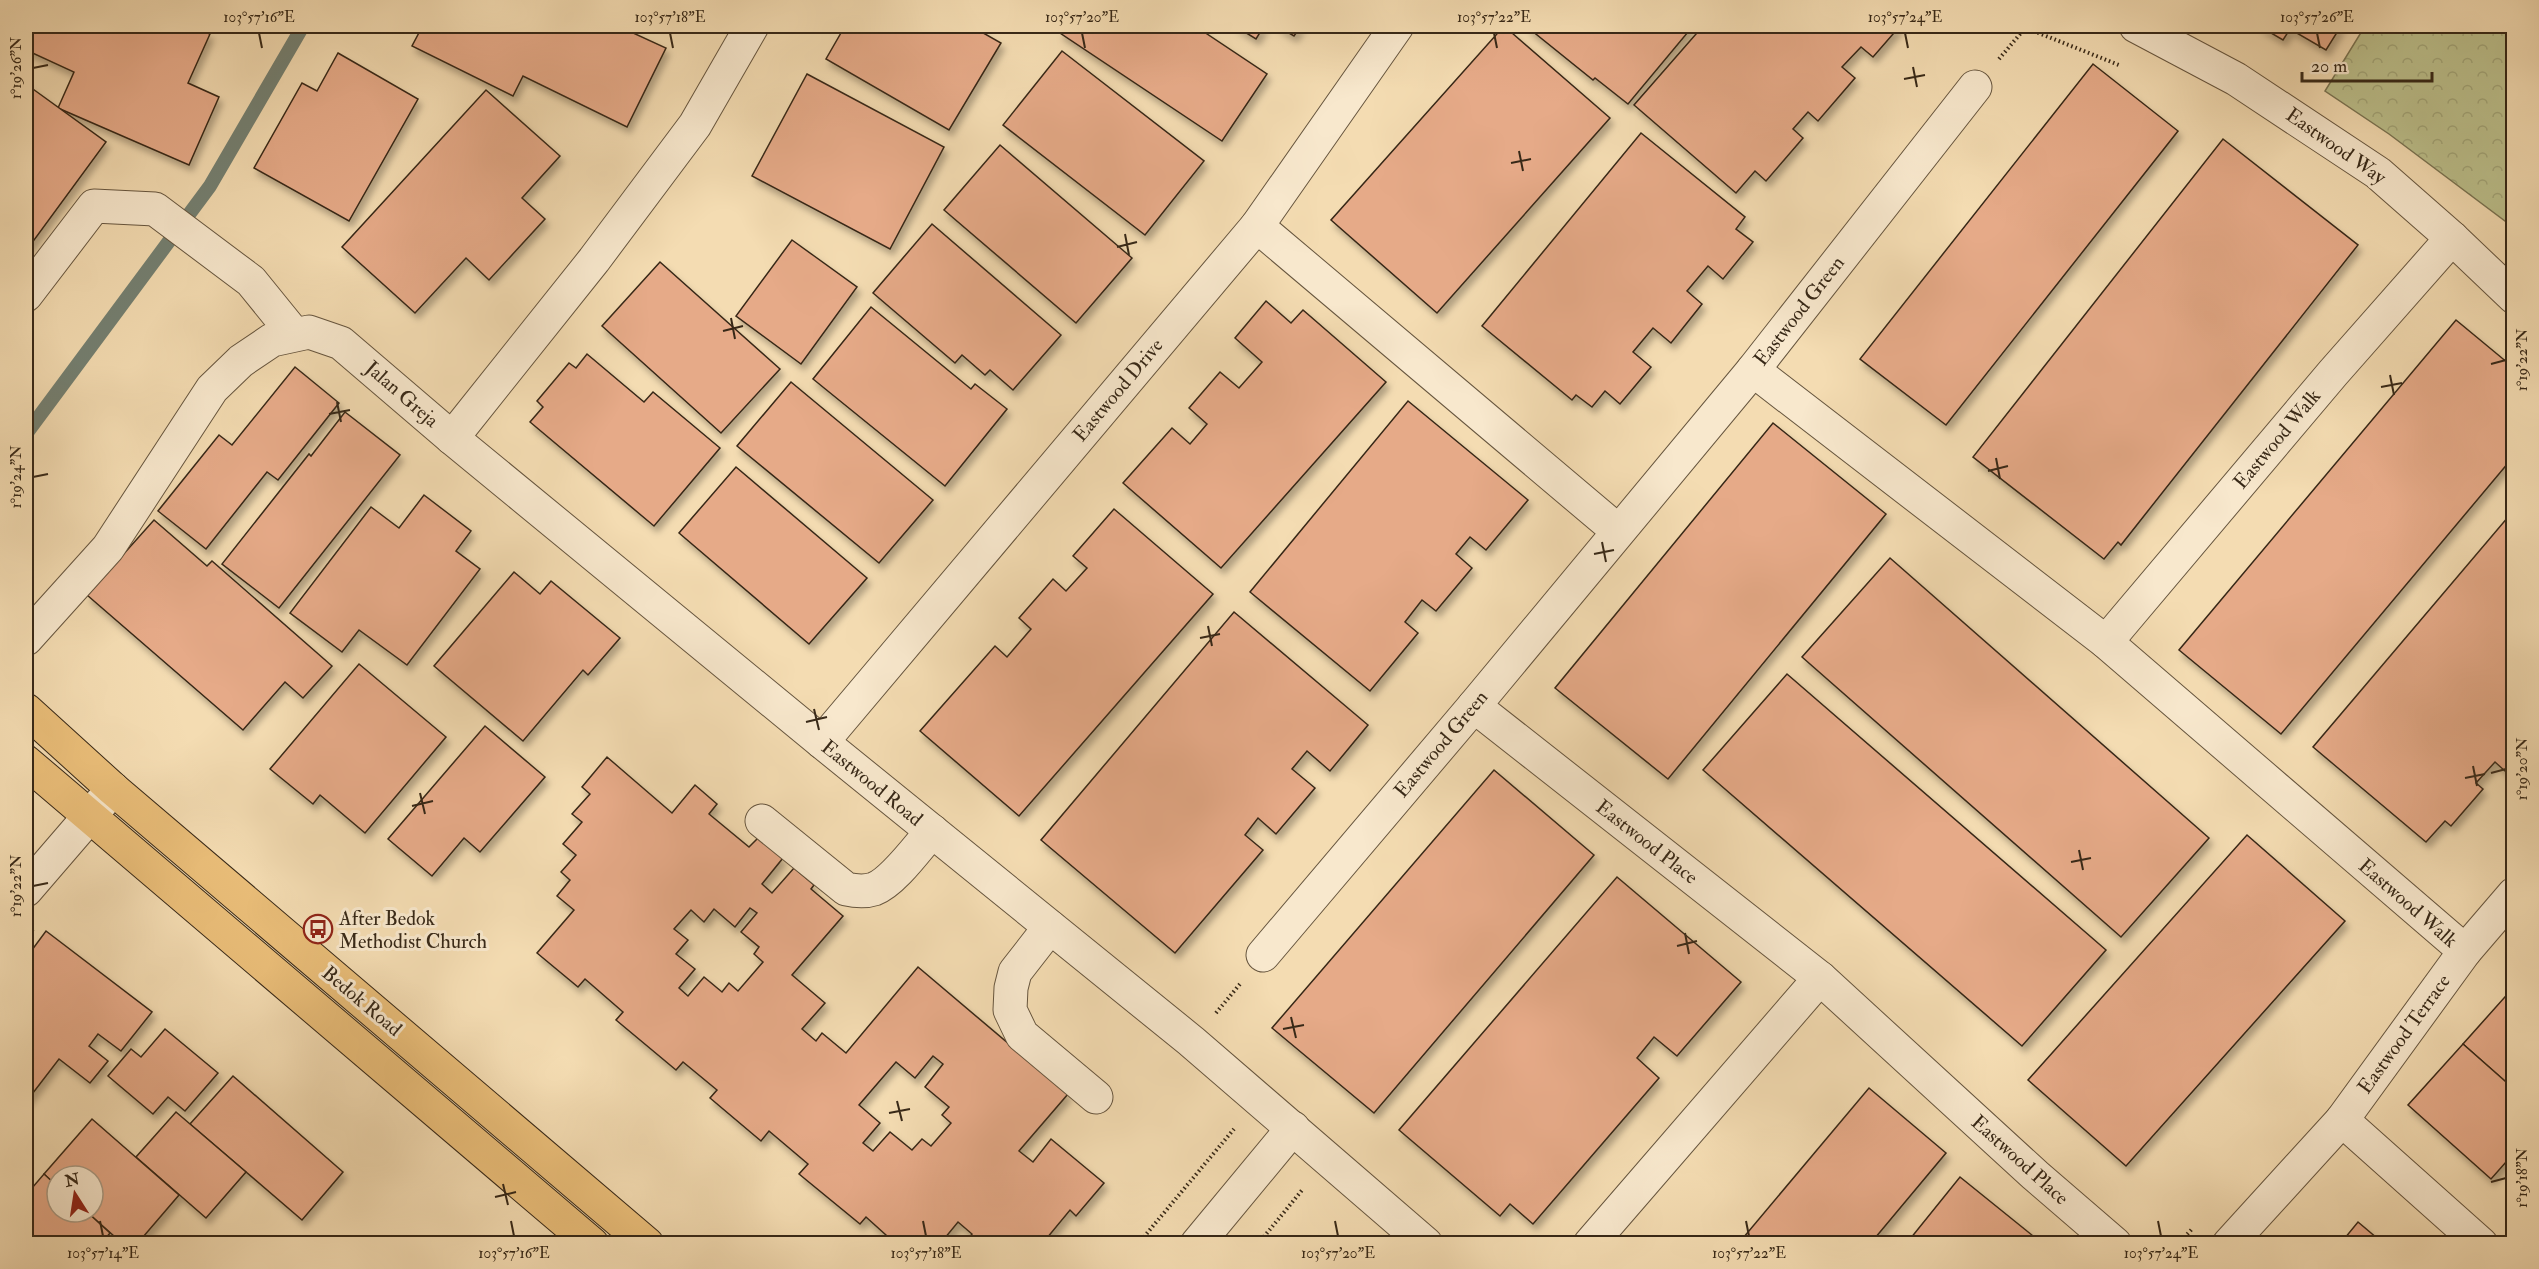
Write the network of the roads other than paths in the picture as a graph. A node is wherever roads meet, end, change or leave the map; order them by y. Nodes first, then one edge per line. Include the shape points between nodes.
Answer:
1 (752, 26) edge
2 (1397, 26) edge
3 (2136, 26) edge
4 (1976, 87) dead end
5 (1257, 226) junction
6 (2452, 238) junction
7 (26, 295) edge
8 (2514, 297) edge
9 (294, 334) junction
10 (1753, 370) junction
11 (452, 438) junction
12 (1618, 531) junction
13 (26, 639) edge
14 (2106, 642) junction
15 (1474, 706) junction
16 (26, 710) edge
17 (822, 742) junction
18 (26, 762) edge
19 (113, 789) junction
20 (89, 818) junction
21 (762, 821) dead end
22 (932, 831) junction
23 (26, 890) edge
24 (2514, 894) edge
25 (1050, 927) junction
26 (2465, 951) junction
27 (1263, 955) dead end
28 (1820, 978) junction
29 (1096, 1097) dead end
30 (2343, 1119) junction
31 (1293, 1128) junction
32 (592, 1244) edge
33 (647, 1244) edge
34 (1197, 1244) edge
35 (1426, 1244) edge
36 (1590, 1244) edge
37 (2115, 1244) edge
38 (2229, 1244) edge
39 (2481, 1244) edge

1 - 11 street, Jalan Greja via 695,125 594,260
2 - 5 street, Eastwood Drive
3 - 6 street, Eastwood Way via 2236,79 2331,141 2378,173
4 - 10 street, Eastwood Green
5 - 12 street
5 - 17 street, Eastwood Drive
6 - 8 street, Eastwood Way
6 - 14 street, Eastwood Walk
7 - 9 street via 94,206 155,208 251,281
9 - 11 street, Jalan Greja via 309,333 341,343
9 - 13 street, Jalan Greja via 255,350 212,389 108,548
10 - 12 street, Eastwood Green
10 - 14 street, Eastwood Walk
11 - 17 street, Eastwood Road
12 - 15 street, Eastwood Green
14 - 26 street, Eastwood Walk
15 - 27 street, Eastwood Green
15 - 28 street, Eastwood Place
16 - 19 main road, Bedok Road
17 - 22 street, Eastwood Road
18 - 20 main road, Bedok Road
19 - 20 street
19 - 33 main road, Bedok Road
20 - 23 street
20 - 32 main road, Bedok Road
21 - 22 street via 846,889 860,891 875,889 890,878
22 - 25 street, Eastwood Road
24 - 26 street, Eastwood Terrace
25 - 29 street via 1015,972 1010,1010 1022,1035
25 - 31 street, Eastwood Road
26 - 30 street, Eastwood Terrace
28 - 36 street
28 - 37 street, Eastwood Place
30 - 38 street, Eastwood Terrace
30 - 39 street
31 - 34 street
31 - 35 street, Eastwood Road

